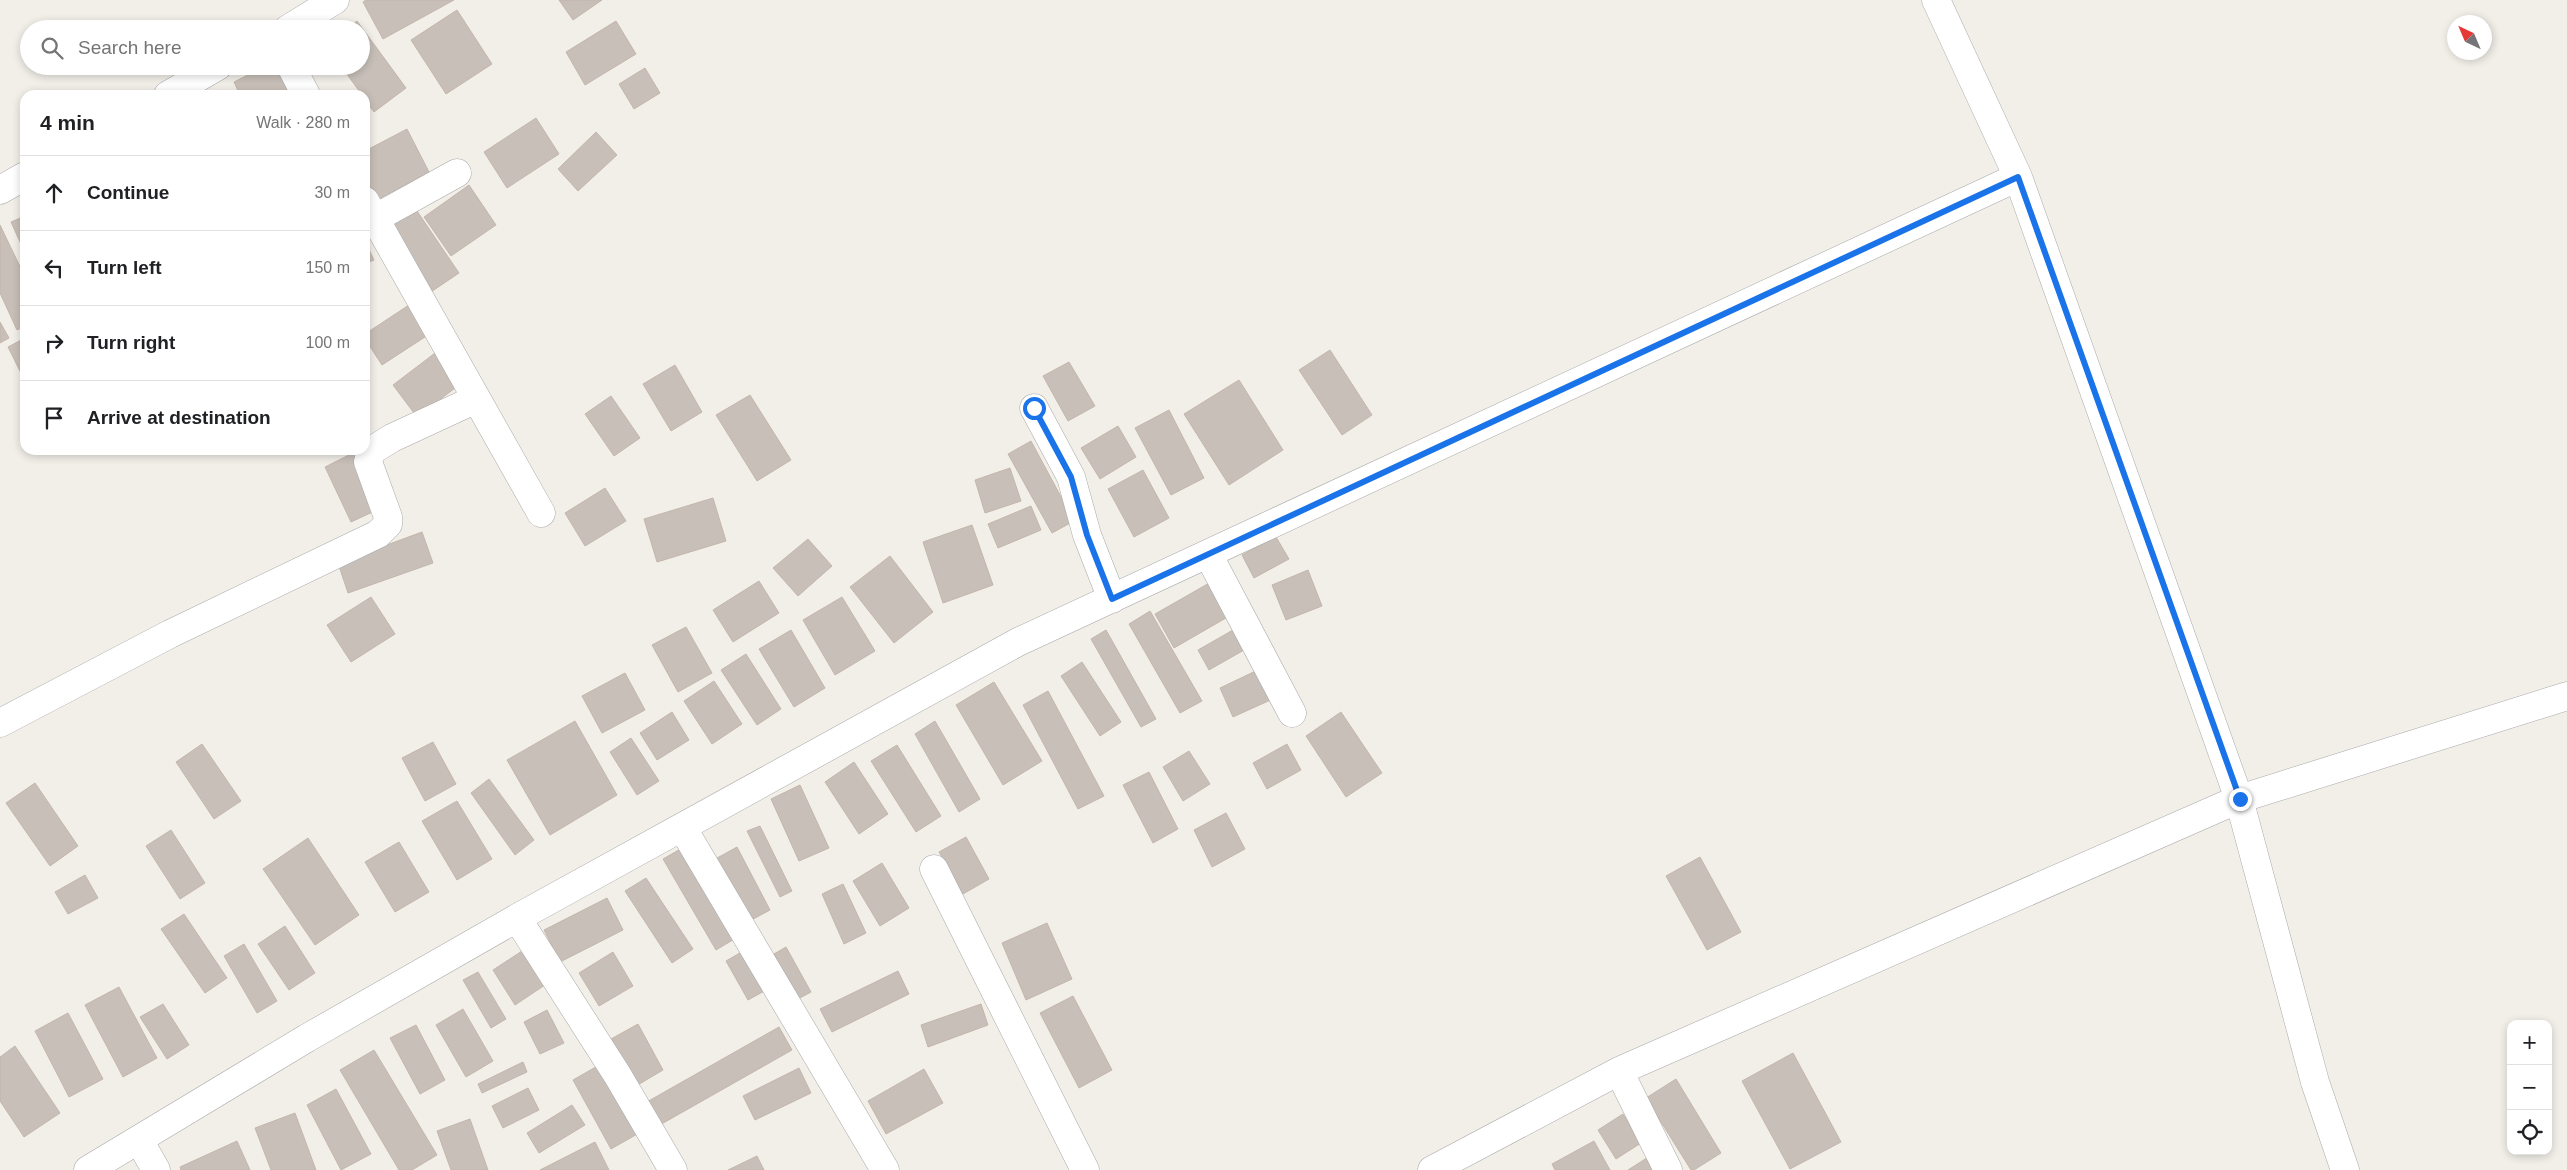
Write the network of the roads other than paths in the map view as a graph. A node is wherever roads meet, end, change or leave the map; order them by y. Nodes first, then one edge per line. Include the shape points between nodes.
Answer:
1 (334, 0) edge
2 (1936, 0) edge
3 (302, 20) edge
4 (202, 75) edge
5 (296, 75) edge
6 (177, 90) edge
7 (303, 90) edge
8 (457, 173) dead end
9 (2018, 177) junction
10 (20, 179) edge
11 (0, 190) edge
12 (370, 210) edge
13 (476, 398) junction
14 (1034, 408) dead end
15 (370, 455) edge
16 (370, 455) edge
17 (541, 513) dead end
18 (1208, 554) junction
19 (1112, 599) junction
20 (2567, 696) edge
21 (1292, 713) dead end
22 (0, 723) edge
23 (2240, 799) junction
24 (682, 827) junction
25 (934, 869) dead end
26 (517, 918) junction
27 (1618, 1071) junction
28 (139, 1140) junction
29 (2342, 1168) edge
30 (88, 1170) edge
31 (156, 1170) edge
32 (672, 1170) edge
33 (885, 1170) edge
34 (1084, 1170) edge
35 (1432, 1170) edge
36 (1668, 1170) edge

1 - 3 street
2 - 9 street
4 - 6 street
5 - 7 street
8 - 12 street
9 - 18 street
9 - 23 street
10 - 11 street
12 - 13 street
13 - 15 street via 392,438
13 - 17 street
14 - 19 street via 1071,477 1087,535
16 - 22 street via 368,462 388,518 388,524 378,534 170,634
18 - 19 street
18 - 21 street
19 - 24 street via 1018,642
20 - 23 street
23 - 27 street
23 - 29 street via 2314,1082
24 - 26 street
24 - 33 street
25 - 34 street
26 - 28 street via 307,1038
26 - 32 street via 618,1076
27 - 35 street
27 - 36 street
28 - 30 street
28 - 31 street

